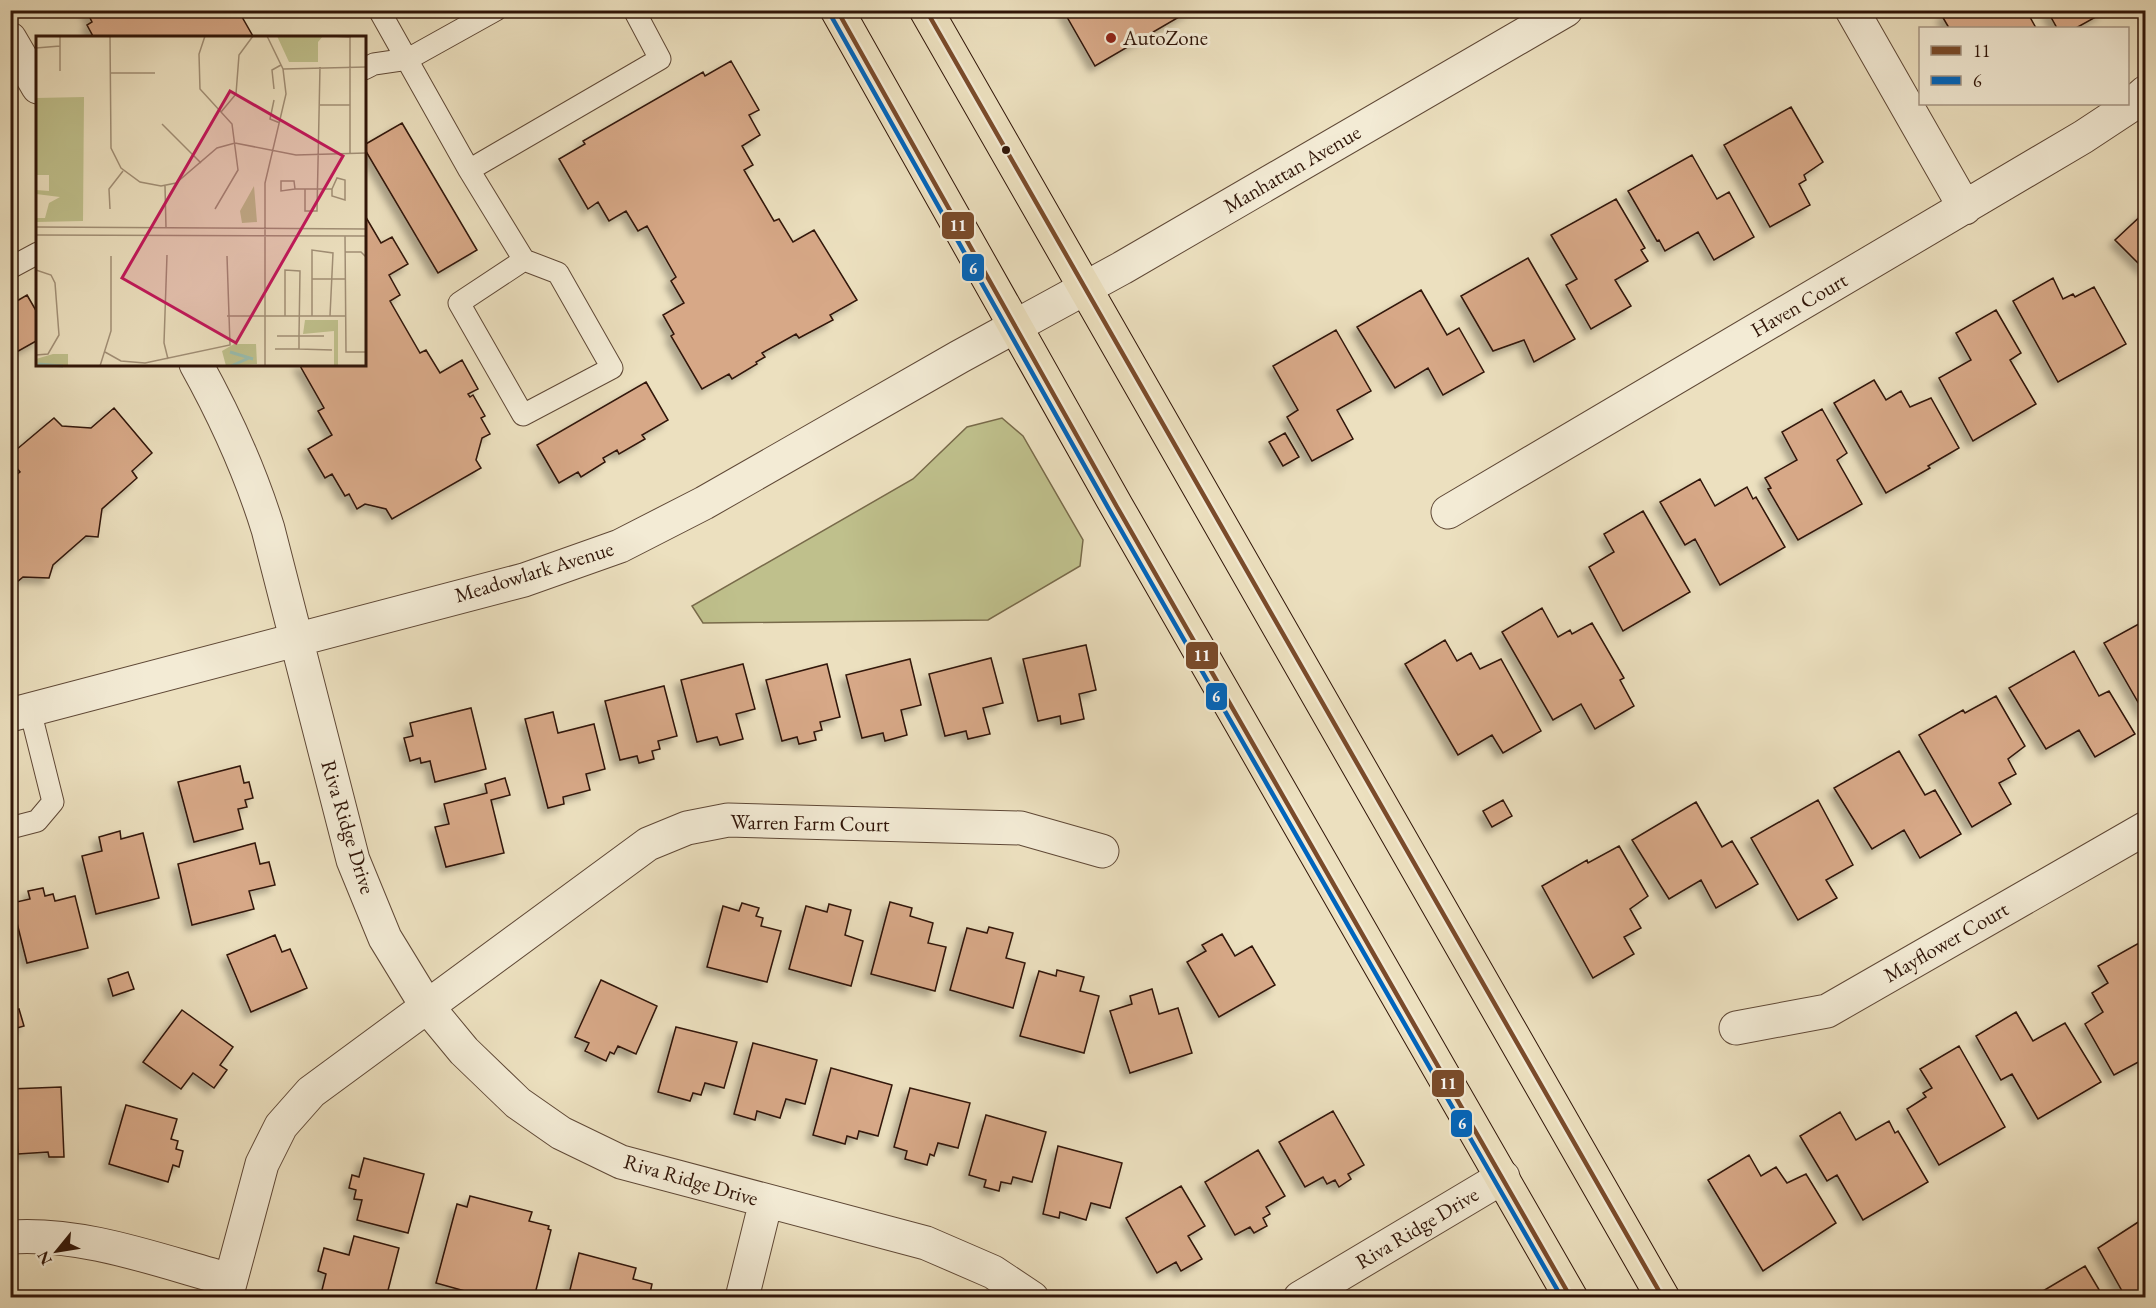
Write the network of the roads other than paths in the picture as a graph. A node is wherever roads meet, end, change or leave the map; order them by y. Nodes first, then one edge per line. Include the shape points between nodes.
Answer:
1 (379, 10) edge
2 (496, 10) edge
3 (634, 10) edge
4 (837, 10) edge
5 (926, 10) edge
6 (1566, 10) edge
7 (1852, 10) edge
8 (10, 39) edge
9 (408, 59) junction
10 (366, 68) edge
11 (36, 84) edge
12 (2145, 92) edge
13 (469, 170) junction
14 (1965, 208) junction
15 (36, 254) edge
16 (524, 260) junction
17 (10, 268) edge
18 (1084, 289) junction
19 (1017, 326) junction
20 (197, 366) edge
21 (1448, 512) dead end
22 (296, 638) junction
23 (20, 713) edge
24 (10, 828) edge
25 (2145, 828) edge
26 (1102, 851) dead end
27 (426, 1005) junction
28 (1736, 1028) dead end
29 (1503, 1177) junction
30 (766, 1201) junction
31 (10, 1237) edge
32 (228, 1289) edge
33 (742, 1298) edge
34 (1032, 1298) edge
35 (1300, 1298) edge
36 (1571, 1298) edge
37 (1663, 1298) edge

1 - 9 lane
2 - 9 lane
3 - 13 lane via 660,59
4 - 19 main road
5 - 18 main road
6 - 18 street, Manhattan Avenue
7 - 14 street
8 - 11 street
9 - 10 lane
9 - 13 lane
12 - 14 street, Haven Court via 2083,137
13 - 16 lane
14 - 21 street, Haven Court
15 - 17 lane
16 - 16 lane via 459,303 523,416 612,368 558,273
18 - 19 street, Manhattan Avenue
18 - 37 main road
19 - 22 street, Meadowlark Avenue via 704,503 620,546 524,580
19 - 29 main road
20 - 22 street, Riva Ridge Drive via 226,417 255,487
22 - 23 street, Meadowlark Avenue
22 - 27 street, Riva Ridge Drive via 353,860 384,938
23 - 24 lane via 52,802 37,821
25 - 28 street, Mayflower Court via 1827,1011
26 - 27 street, Warren Farm Court via 1022,828 728,820 687,828 648,844
27 - 30 street, Riva Ridge Drive via 464,1051 510,1095 561,1133 621,1162
27 - 32 street, Warren Farm Court via 311,1092 282,1126 262,1164
29 - 35 street, Riva Ridge Drive
29 - 36 main road
30 - 33 street
30 - 34 street, Riva Ridge Drive via 926,1242 993,1272
31 - 32 street via 44,1235 82,1240

